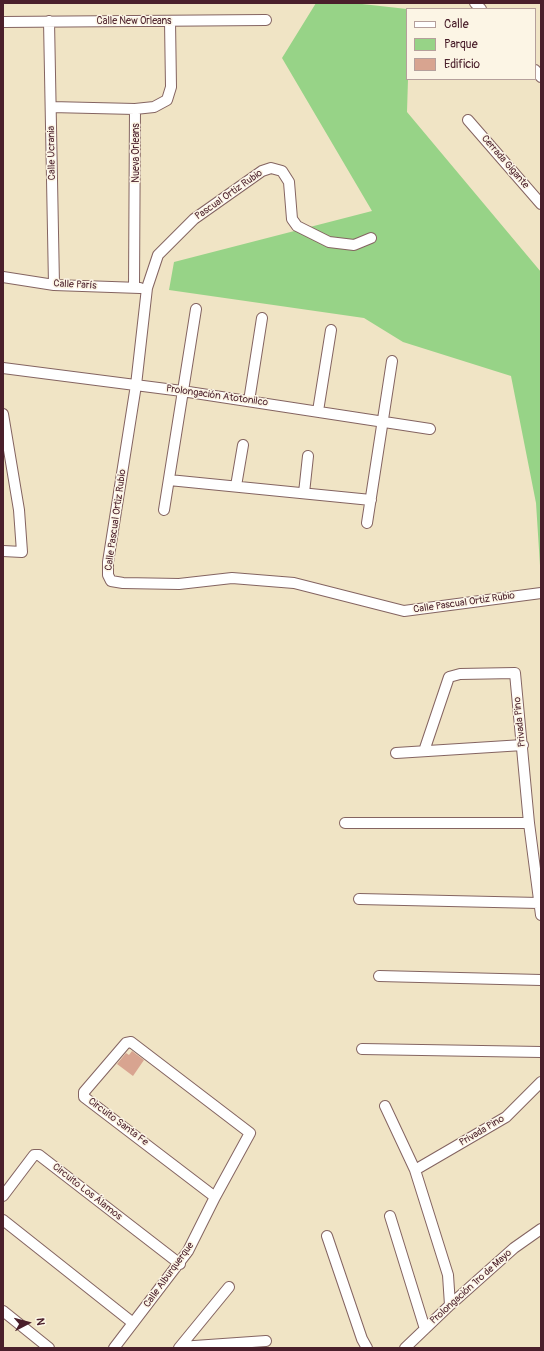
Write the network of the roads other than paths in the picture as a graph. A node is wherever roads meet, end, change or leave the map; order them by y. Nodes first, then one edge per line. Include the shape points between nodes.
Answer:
1 (266, 20) dead end
2 (49, 21) junction
3 (170, 21) junction
4 (3, 22) edge
5 (51, 107) junction
6 (135, 109) junction
7 (468, 120) dead end
8 (541, 204) edge
9 (371, 238) dead end
10 (3, 277) edge
11 (54, 285) junction
12 (134, 287) junction
13 (147, 288) junction
14 (196, 309) dead end
15 (262, 318) dead end
16 (331, 330) dead end
17 (392, 361) dead end
18 (3, 368) edge
19 (136, 385) junction
20 (182, 391) junction
21 (249, 401) junction
22 (318, 412) junction
23 (3, 414) edge
24 (384, 422) junction
25 (430, 428) dead end
26 (242, 445) dead end
27 (308, 456) dead end
28 (169, 480) junction
29 (236, 486) junction
30 (304, 493) junction
31 (370, 500) junction
32 (164, 510) dead end
33 (367, 523) dead end
34 (3, 551) edge
35 (541, 593) edge
36 (523, 745) junction
37 (424, 750) junction
38 (396, 753) dead end
39 (345, 823) dead end
40 (529, 823) junction
41 (359, 899) dead end
42 (540, 904) junction
43 (541, 915) edge
44 (379, 976) dead end
45 (541, 980) edge
46 (362, 1049) dead end
47 (541, 1052) edge
48 (541, 1082) edge
49 (385, 1106) dead end
50 (250, 1132) joint
51 (415, 1170) junction
52 (3, 1196) edge
53 (215, 1197) junction
54 (390, 1216) dead end
55 (3, 1220) edge
56 (541, 1229) edge
57 (327, 1236) dead end
58 (180, 1264) junction
59 (229, 1287) dead end
60 (450, 1304) junction
61 (3, 1311) edge
62 (133, 1323) junction
63 (425, 1328) junction
64 (266, 1342) dead end
65 (49, 1348) edge
66 (114, 1348) edge
67 (179, 1348) edge
68 (367, 1348) edge
69 (405, 1348) edge

1 - 3 street, Calle New Orleans
2 - 3 street, Calle New Orleans
2 - 4 street, Calle New Orleans
2 - 5 street, Calle Ucrania
3 - 6 street, Nueva Orleans via 172,87 167,100 154,107
5 - 6 street
5 - 11 street, Calle Ucrania
6 - 12 street, Nueva Orleans
7 - 8 street, Cerrada Gigante
9 - 13 street, Pascual Ortiz Rubio via 354,245 329,242 297,226 292,219 289,182 282,171 271,168 262,171 194,219 158,255
10 - 11 street, Calle París
11 - 12 street, Calle París
12 - 13 street, Calle París
13 - 19 street, Calle Pascual Ortiz Rubio
14 - 20 street
15 - 21 street
16 - 22 street
17 - 24 street
18 - 19 street, Prolongación Atotonilco
19 - 20 street, Prolongación Atotonilco
19 - 35 street, Calle Pascual Ortiz Rubio via 108,562 108,575 111,581 179,584 232,578 294,583 404,611
20 - 21 street, Prolongación Atotonilco
20 - 28 street
21 - 22 street, Prolongación Atotonilco
22 - 24 street, Prolongación Atotonilco
23 - 34 street via 19,510 22,552
24 - 25 street, Prolongación Atotonilco
24 - 31 street
26 - 29 street
27 - 30 street
28 - 29 street
28 - 32 street
29 - 30 street
30 - 31 street
31 - 33 street
36 - 37 street
36 - 37 street, Privada Pino via 515,673 460,674 449,677
36 - 40 street, Privada Pino
37 - 38 street
39 - 40 street
40 - 42 street, Privada Pino
41 - 42 street
42 - 43 street, Privada Pino
44 - 45 street
46 - 47 street
48 - 51 street, Privada Pino via 506,1117
49 - 51 street
50 - 53 street, Calle Alburquerque
50 - 53 street, Circuito Santa Fe via 132,1042 126,1043 84,1092 84,1097
51 - 60 street via 448,1275
52 - 58 street, Circuito Los Álamos via 34,1155 39,1155
53 - 58 street, Calle Alburquerque
54 - 63 street
55 - 62 street
56 - 60 street, Prolongación 1ro de Mayo via 514,1248
57 - 68 street
58 - 62 street, Calle Alburquerque
59 - 67 street
60 - 63 street, Prolongación 1ro de Mayo
61 - 65 street
62 - 66 street, Calle Alburquerque
63 - 69 street, Prolongación 1ro de Mayo
64 - 67 street

